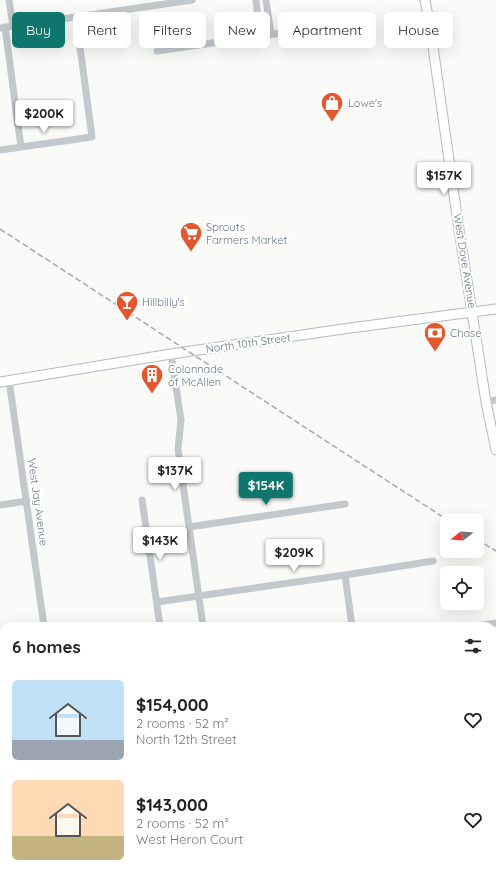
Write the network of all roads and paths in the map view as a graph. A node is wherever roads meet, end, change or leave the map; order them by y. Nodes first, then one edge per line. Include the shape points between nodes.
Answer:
1 (9, 0) edge
2 (192, 0) edge
3 (256, 0) edge
4 (266, 0) edge
5 (425, 0) edge
6 (110, 12) edge
7 (257, 12) edge
8 (12, 20) edge
9 (1, 26) edge
10 (12, 26) edge
11 (278, 33) edge
12 (271, 34) joint
13 (214, 43) edge
14 (80, 48) edge
15 (157, 51) dead end
16 (21, 146) junction
17 (0, 150) edge
18 (496, 309) edge
19 (473, 312) junction
20 (171, 354) junction
21 (10, 380) junction
22 (0, 382) edge
23 (496, 400) edge
24 (486, 402) junction
25 (496, 450) edge
26 (142, 500) dead end
27 (27, 501) junction
28 (346, 504) dead end
29 (0, 505) edge
30 (190, 527) junction
31 (434, 561) dead end
32 (345, 576) junction
33 (199, 596) junction
34 (156, 602) junction
35 (43, 622) edge
36 (159, 622) edge
37 (202, 622) edge
38 (351, 622) edge

1 - 8 street
2 - 6 street
3 - 7 street
4 - 12 street
5 - 19 main road, West Dove Avenue
9 - 10 street
9 - 16 street
11 - 12 street
13 - 15 street
14 - 16 street via 92,137
16 - 17 street
18 - 19 main road, North 10th Street
19 - 20 main road, North 10th Street
19 - 24 main road, West Dove Avenue
20 - 21 main road, North 10th Street
20 - 30 street via 180,420 178,449
21 - 22 main road, North 10th Street
21 - 27 street, West Jay Avenue
23 - 24 street
24 - 25 main road, West Dove Avenue
26 - 34 street
27 - 29 street
27 - 35 street, West Jay Avenue
28 - 30 street
30 - 33 street
31 - 32 street
32 - 33 street
32 - 38 street
33 - 34 street
33 - 37 street
34 - 36 street

